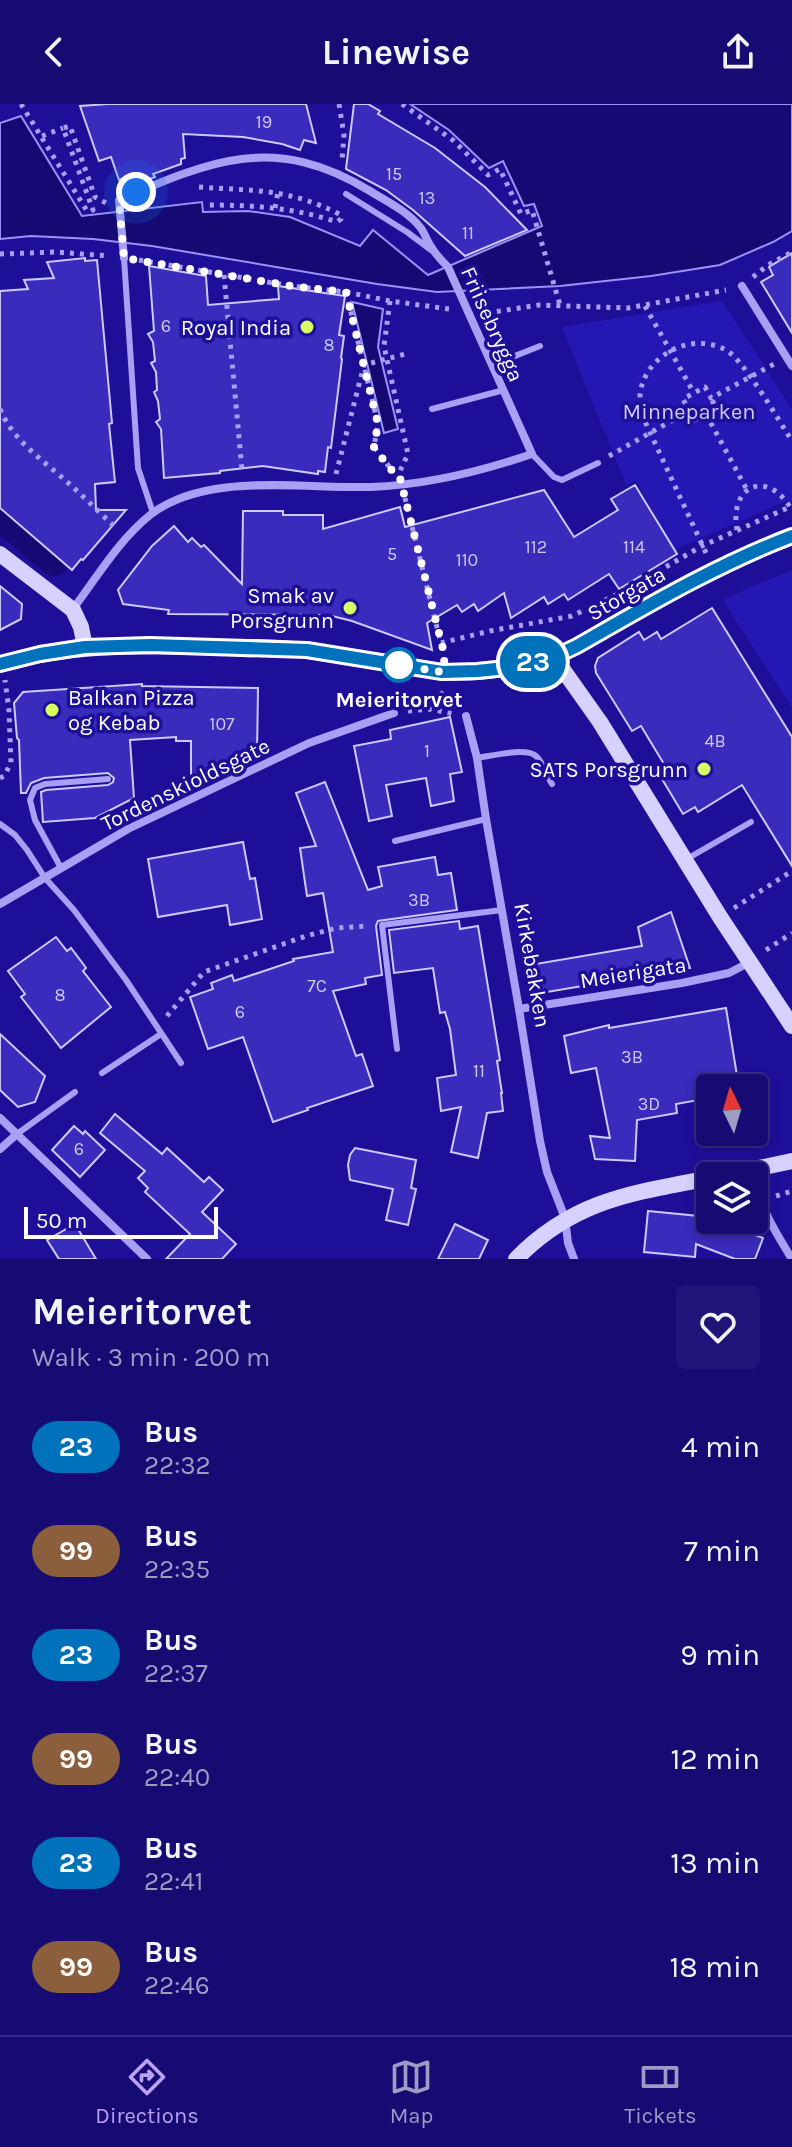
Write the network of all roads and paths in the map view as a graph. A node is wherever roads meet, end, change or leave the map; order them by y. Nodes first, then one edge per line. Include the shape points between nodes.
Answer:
1 (21, 104) edge
2 (339, 104) edge
3 (402, 104) edge
4 (63, 128) junction
5 (42, 136) junction
6 (193, 171) junction
7 (341, 174) junction
8 (278, 192) junction
9 (346, 194) dead end
10 (209, 205) dead end
11 (275, 208) junction
12 (118, 210) junction
13 (434, 252) junction
14 (792, 252) edge
15 (0, 254) edge
16 (124, 258) junction
17 (224, 275) junction
18 (742, 286) junction
19 (346, 292) junction
20 (390, 301) junction
21 (560, 305) junction
22 (645, 306) junction
23 (468, 312) junction
24 (540, 346) dead end
25 (670, 350) junction
26 (405, 354) dead end
27 (387, 359) junction
28 (789, 362) edge
29 (364, 365) junction
30 (492, 365) junction
31 (749, 376) junction
32 (504, 390) junction
33 (694, 393) junction
34 (711, 398) junction
35 (0, 409) edge
36 (432, 409) dead end
37 (689, 411) junction
38 (706, 414) junction
39 (650, 433) junction
40 (792, 441) edge
41 (532, 454) junction
42 (598, 463) joint
43 (401, 484) junction
44 (332, 486) junction
45 (244, 487) junction
46 (747, 490) junction
47 (791, 507) edge
48 (153, 513) junction
49 (737, 530) junction
50 (792, 536) edge
51 (125, 537) junction
52 (699, 539) dead end
53 (0, 554) edge
54 (73, 610) junction
55 (441, 643) junction
56 (85, 647) junction
57 (554, 657) junction
58 (2, 664) edge
59 (442, 672) junction
60 (394, 713) joint
61 (466, 716) junction
62 (477, 758) junction
63 (0, 778) edge
64 (108, 779) dead end
65 (552, 784) dead end
66 (486, 819) junction
67 (751, 822) dead end
68 (0, 824) edge
69 (395, 841) dead end
70 (685, 860) junction
71 (61, 868) junction
72 (792, 871) edge
73 (45, 878) junction
74 (0, 904) edge
75 (502, 910) junction
76 (720, 917) junction
77 (382, 925) junction
78 (792, 933) edge
79 (750, 962) junction
80 (519, 1009) junction
81 (792, 1026) edge
82 (159, 1031) junction
83 (397, 1049) dead end
84 (181, 1063) dead end
85 (102, 1073) dead end
86 (75, 1092) dead end
87 (0, 1118) edge
88 (17, 1134) junction
89 (0, 1149) edge
90 (792, 1161) edge
91 (768, 1167) edge
92 (696, 1181) edge
93 (565, 1218) junction
94 (768, 1221) edge
95 (147, 1259) edge
96 (516, 1259) edge
97 (574, 1259) edge
98 (792, 1259) edge

1 - 5 path
2 - 7 path via 344,135
3 - 21 path via 454,141 488,175 500,169 521,214 532,210
4 - 5 path
4 - 5 path via 93,210 87,211
4 - 12 path via 70,126 95,197
6 - 7 street, Friisebrygga via 240,158 267,157
6 - 8 path via 199,187
6 - 12 street, Friisebrygga via 119,200
7 - 13 street, Friisebrygga via 399,209 419,227
8 - 11 path
8 - 11 path via 325,207 341,219
9 - 13 lane
10 - 11 path
12 - 16 street
13 - 23 street, Friisebrygga via 448,267
14 - 18 path
15 - 16 path
16 - 17 path
16 - 48 lane via 138,468
17 - 19 path
17 - 45 path
18 - 22 path
18 - 28 street
19 - 20 path
19 - 29 path
20 - 23 path
20 - 27 path
21 - 22 path
21 - 23 path
22 - 25 path
23 - 30 street, Friisebrygga
24 - 30 lane
25 - 31 path via 687,344 726,350
25 - 33 path
25 - 39 path via 657,359 640,393
26 - 27 path
27 - 29 path
27 - 29 path via 408,454 399,474 374,447 378,424
28 - 31 path
29 - 44 path
30 - 32 street, Friisebrygga
31 - 34 path
31 - 40 path
32 - 36 lane
32 - 41 street, Friisebrygga
33 - 34 path via 705,387
33 - 37 path via 683,399
34 - 38 path via 716,408
35 - 51 path via 17,438
37 - 38 path via 694,420
37 - 39 path
38 - 46 path
39 - 42 path
39 - 52 path
41 - 42 lane via 562,480
41 - 43 street via 442,480
43 - 44 street
43 - 55 path
44 - 45 street
45 - 48 street via 195,492
46 - 47 path via 778,491
46 - 49 path via 735,512
47 - 49 path
48 - 51 street
49 - 55 path via 572,616
50 - 57 street, Storgata via 713,569
51 - 54 street
53 - 54 street
54 - 56 street
55 - 59 path
56 - 58 street, Storgata
56 - 59 street, Storgata via 307,650
57 - 59 street, Storgata via 516,667
57 - 70 street
58 - 63 path via 11,763
59 - 61 path via 439,691
60 - 61 path via 430,709
60 - 71 street, Tordenskioldsgate via 309,743 128,829
61 - 62 street, Kirkebakken
62 - 65 lane via 533,753
62 - 66 street, Kirkebakken
64 - 71 lane via 35,788 30,800 35,820
66 - 69 lane
66 - 75 street, Kirkebakken
67 - 70 lane
68 - 73 lane via 15,835
70 - 76 street
71 - 73 street, Tordenskioldsgate
72 - 76 path
73 - 74 street, Tordenskioldsgate
73 - 82 lane via 74,910
75 - 77 lane
75 - 80 street, Kirkebakken
76 - 79 street
77 - 82 path via 306,936 204,972
77 - 83 lane
78 - 79 path
79 - 80 street, Meierigata via 729,973 682,983
79 - 81 street
80 - 93 street, Kirkebakken via 540,1141
82 - 84 lane
82 - 85 lane
86 - 88 lane
87 - 88 street
88 - 89 street
88 - 95 street
90 - 91 street
92 - 93 street via 612,1199
93 - 96 street
93 - 97 street, Kirkebakken
94 - 98 street

